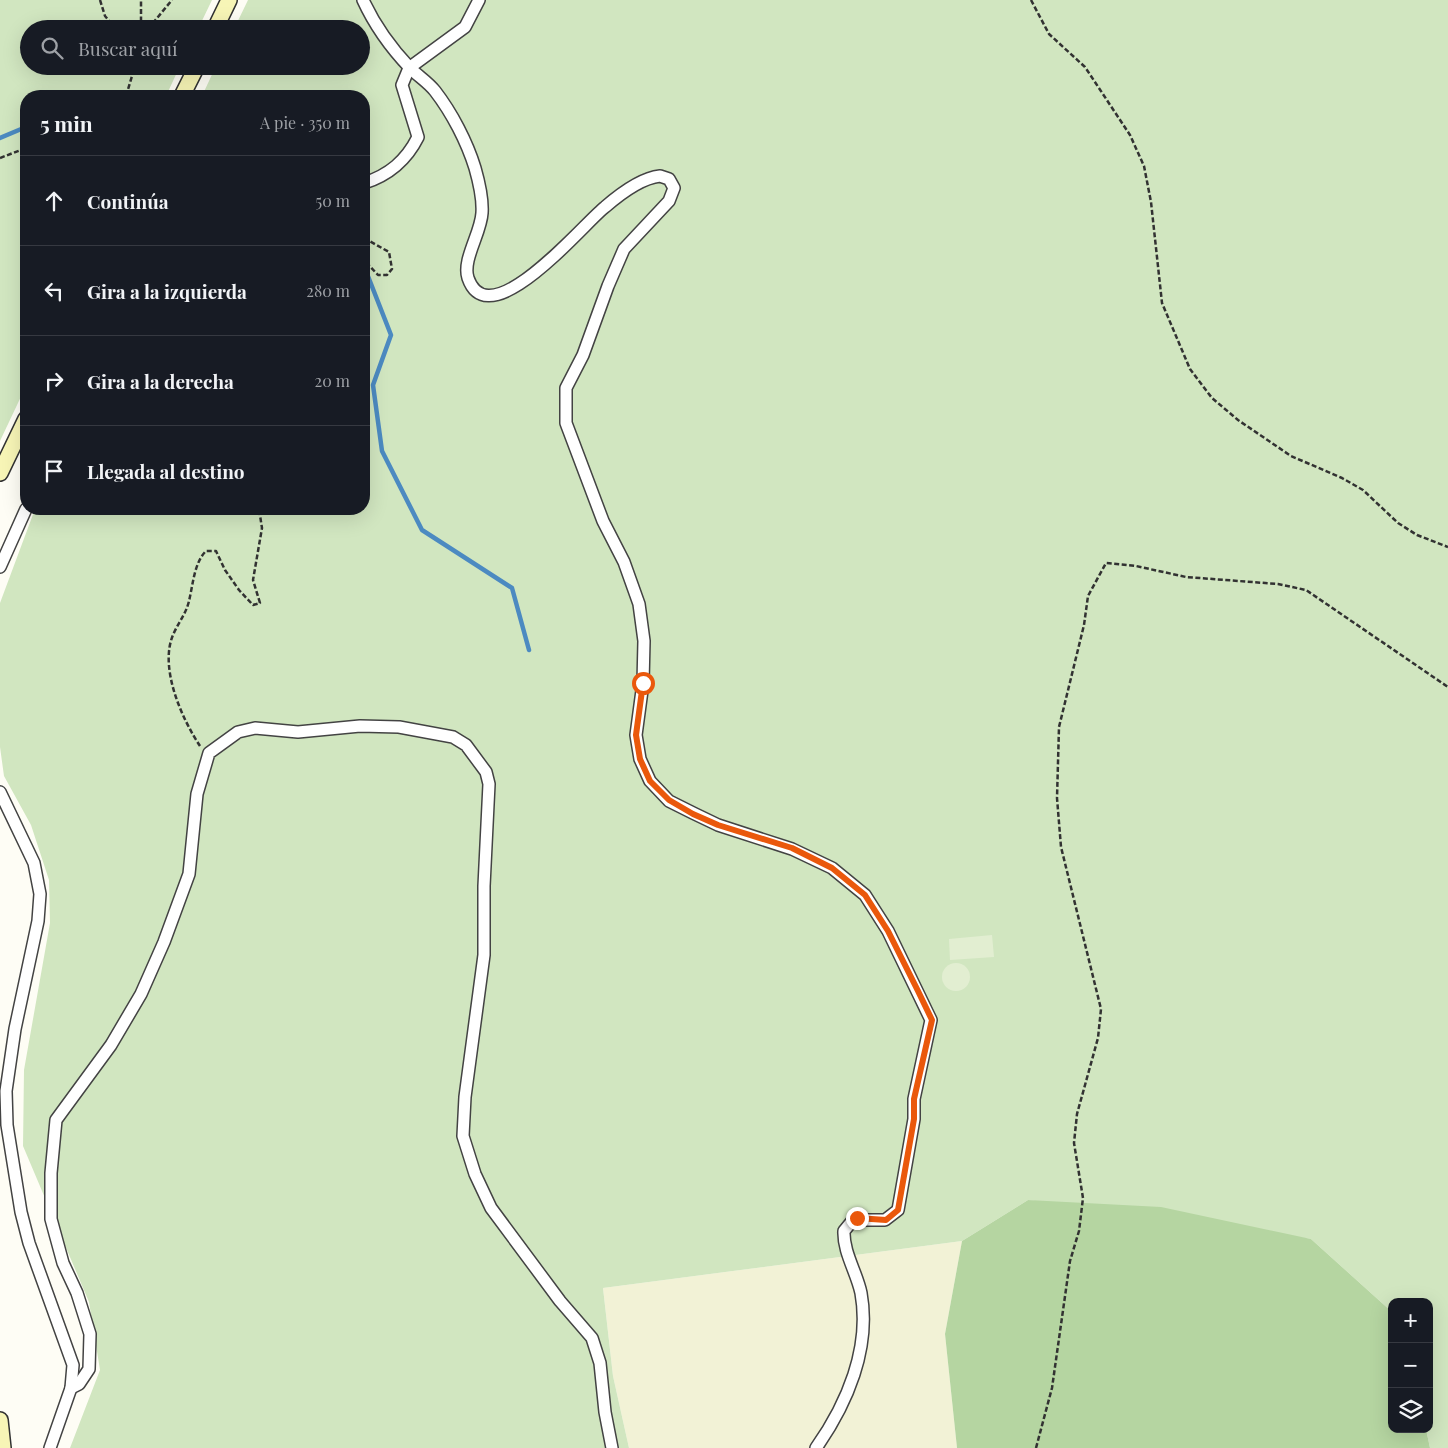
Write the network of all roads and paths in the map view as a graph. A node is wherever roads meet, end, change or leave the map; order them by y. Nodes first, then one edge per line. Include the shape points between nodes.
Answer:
1 (100, 0) edge
2 (142, 0) edge
3 (172, 0) edge
4 (229, 0) edge
5 (363, 0) edge
6 (479, 0) edge
7 (1032, 0) edge
8 (108, 20) edge
9 (141, 20) edge
10 (155, 20) edge
11 (219, 20) edge
12 (409, 68) junction
13 (132, 75) edge
14 (192, 75) edge
15 (128, 90) edge
16 (185, 90) edge
17 (20, 150) edge
18 (0, 158) edge
19 (370, 181) edge
20 (370, 241) edge
21 (370, 266) edge
22 (20, 431) edge
23 (0, 473) edge
24 (23, 515) edge
25 (260, 515) edge
26 (1448, 547) edge
27 (0, 566) edge
28 (1448, 687) edge
29 (209, 753) junction
30 (0, 792) edge
31 (71, 1388) junction
32 (0, 1420) edge
33 (3, 1448) edge
34 (50, 1448) edge
35 (612, 1448) edge
36 (816, 1448) edge
37 (1036, 1448) edge

1 - 8 path
2 - 9 path
3 - 10 path
4 - 11 main road
5 - 12 street via 372,20
6 - 12 street via 466,26
7 - 26 path via 1049,34 1085,67 1130,135 1144,166 1151,202 1162,303 1190,369 1212,398 1291,456 1356,486 1398,523
12 - 19 street via 402,85 418,136 399,165
12 - 36 street via 434,90 465,141 474,167 482,212 466,268 470,284 483,294 500,295 538,270 604,207 636,185 660,176 672,183 672,197 624,249 583,355 566,388 564,407 566,423 582,468 639,604 644,642 643,683 636,735 640,759 650,781 669,800 718,825 792,848 832,868 865,895 888,931 932,1020 914,1099 914,1119 898,1210 886,1220 852,1220 844,1231 861,1293 864,1327 858,1362 830,1428
13 - 15 path
14 - 16 main road
17 - 18 path
20 - 21 path via 386,249 392,268 387,274 378,275
22 - 23 main road
24 - 27 street
25 - 29 path via 262,528 253,580 260,603 253,605 239,590 216,551 206,551 198,562 187,608 169,649 176,702 188,728
28 - 37 path via 1306,590 1278,584 1186,577 1136,566 1106,564 1088,596 1059,727 1057,798 1061,847 1101,1009 1098,1038 1077,1114 1074,1143 1083,1198 1079,1231 1070,1260 1052,1388
29 - 31 street via 197,794 189,874 164,942 141,994 111,1045 56,1120 51,1219 63,1263 90,1334 89,1369 85,1377
29 - 35 street via 238,732 255,728 298,732 360,726 400,727 453,737 466,745 486,772 489,784 484,955 464,1097 463,1136 474,1174 491,1208 560,1301 592,1338 600,1363
30 - 31 street via 34,863 40,894 38,921 15,1029 6,1090 7,1125 20,1212 73,1365
31 - 34 street
32 - 33 main road

